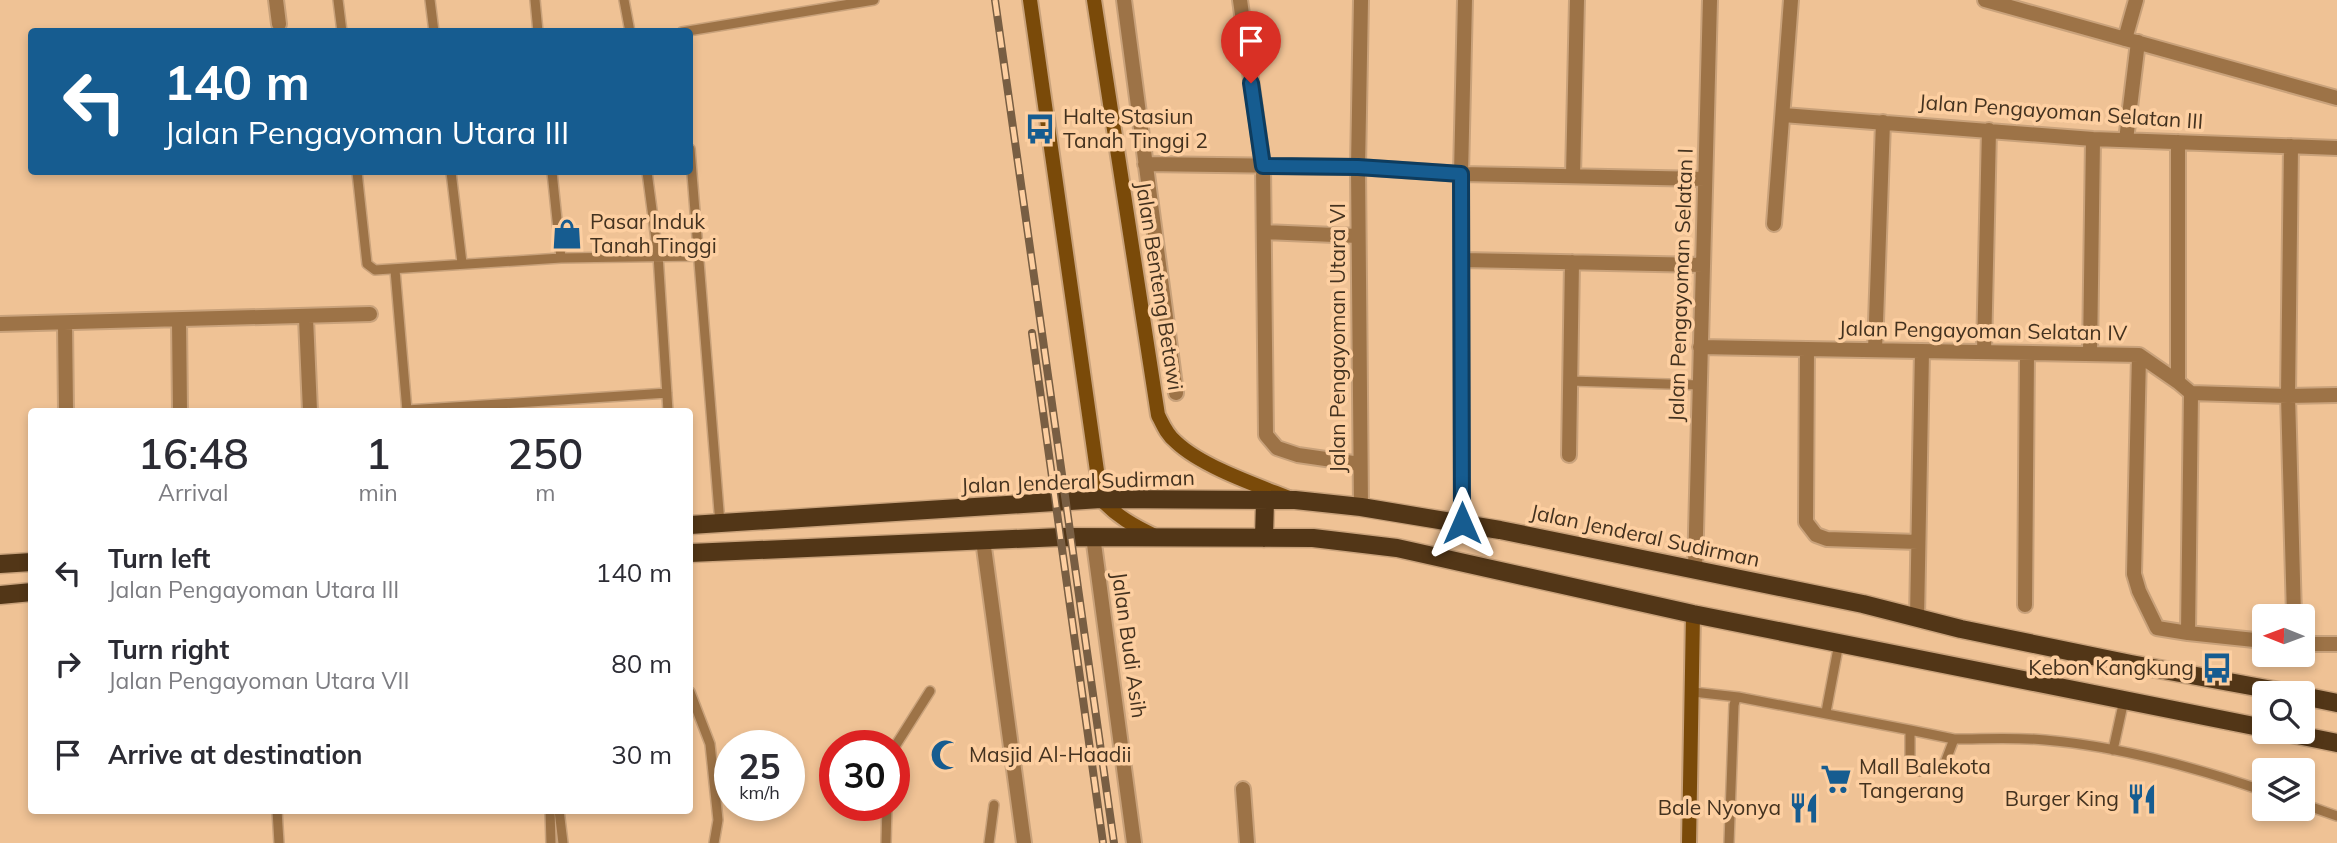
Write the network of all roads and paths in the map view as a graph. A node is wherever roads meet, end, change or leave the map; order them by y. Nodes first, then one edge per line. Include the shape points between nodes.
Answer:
1 (276, 0) edge
2 (338, 0) edge
3 (430, 0) edge
4 (535, 0) edge
5 (624, 0) edge
6 (874, 0) edge
7 (1030, 0) edge
8 (1094, 0) edge
9 (1124, 0) edge
10 (1240, 0) edge
11 (1360, 0) edge
12 (1465, 0) edge
13 (1577, 0) edge
14 (1710, 0) edge
15 (1791, 0) edge
16 (1985, 0) edge
17 (2136, 0) edge
18 (279, 24) dead end
19 (342, 28) edge
20 (434, 28) edge
21 (538, 28) edge
22 (628, 28) edge
23 (693, 30) edge
24 (2131, 41) junction
25 (2337, 98) edge
26 (1783, 115) junction
27 (1884, 122) junction
28 (1989, 130) junction
29 (2093, 139) junction
30 (2126, 140) junction
31 (2178, 142) junction
32 (2291, 146) junction
33 (2337, 148) edge
34 (1145, 163) junction
35 (1263, 166) junction
36 (1358, 167) junction
37 (1461, 174) junction
38 (357, 175) edge
39 (451, 175) edge
40 (552, 175) edge
41 (647, 175) edge
42 (692, 175) edge
43 (1573, 176) junction
44 (1705, 179) junction
45 (1774, 224) dead end
46 (1264, 232) junction
47 (1358, 236) junction
48 (658, 255) junction
49 (698, 256) junction
50 (561, 258) junction
51 (1462, 260) junction
52 (1572, 262) junction
53 (462, 263) junction
54 (1703, 265) junction
55 (395, 270) junction
56 (370, 314) dead end
57 (306, 318) junction
58 (179, 320) junction
59 (0, 324) edge
60 (65, 324) junction
61 (1700, 347) junction
62 (1807, 349) junction
63 (1875, 350) junction
64 (1922, 351) junction
65 (1984, 352) junction
66 (2026, 353) junction
67 (2091, 354) junction
68 (2139, 355) junction
69 (1570, 381) junction
70 (2178, 382) junction
71 (1700, 385) junction
72 (667, 393) junction
73 (1176, 393) dead end
74 (2191, 393) junction
75 (2337, 395) edge
76 (2288, 396) junction
77 (66, 408) edge
78 (180, 408) edge
79 (310, 408) edge
80 (407, 408) edge
81 (450, 408) edge
82 (668, 408) edge
83 (1569, 455) dead end
84 (1360, 464) junction
85 (1101, 499) junction
86 (1265, 500) junction
87 (1294, 500) junction
88 (1361, 507) junction
89 (1462, 523) junction
90 (720, 524) junction
91 (693, 526) edge
92 (1093, 536) junction
93 (1156, 537) junction
94 (1264, 538) junction
95 (983, 540) junction
96 (1918, 542) junction
97 (693, 554) edge
98 (28, 562) edge
99 (0, 564) edge
100 (1695, 570) junction
101 (28, 592) edge
102 (0, 595) edge
103 (2294, 604) edge
104 (2025, 605) dead end
105 (1693, 614) junction
106 (1917, 618) junction
107 (2188, 633) junction
108 (2252, 640) edge
109 (1839, 643) junction
110 (2315, 643) edge
111 (2337, 644) edge
112 (2252, 686) edge
113 (930, 691) dead end
114 (1692, 692) junction
115 (1736, 698) junction
116 (2315, 698) edge
117 (693, 700) edge
118 (2124, 700) junction
119 (2337, 703) edge
120 (1826, 712) junction
121 (2252, 726) edge
122 (905, 730) edge
123 (1910, 730) junction
124 (1954, 739) junction
125 (2315, 739) edge
126 (2337, 743) edge
127 (2113, 750) junction
128 (2252, 787) edge
129 (1243, 789) dead end
130 (994, 805) dead end
131 (2315, 808) edge
132 (277, 814) edge
133 (550, 814) edge
134 (559, 814) edge
135 (2337, 816) edge
136 (887, 821) edge
137 (279, 843) edge
138 (551, 843) edge
139 (563, 843) edge
140 (714, 843) edge
141 (886, 843) edge
142 (989, 843) edge
143 (1024, 843) edge
144 (1135, 843) edge
145 (1247, 843) edge
146 (1689, 843) edge
147 (1729, 843) edge

1 - 18 street
2 - 19 lane
3 - 20 lane
4 - 21 lane
5 - 22 lane
6 - 23 lane
7 - 85 main road
8 - 87 main road, Jalan Benteng Betawi via 1158,415 1170,436 1190,454
9 - 34 street
10 - 35 street
11 - 36 street, Jalan Pengayoman Utara VI
12 - 37 street
13 - 43 street
14 - 44 street, Jalan Pengayoman Selatan I
15 - 26 street
16 - 24 street
17 - 24 street
24 - 25 street
24 - 30 street
26 - 27 street, Jalan Pengayoman Selatan III
26 - 45 street
27 - 28 street, Jalan Pengayoman Selatan III
27 - 63 street
28 - 29 street, Jalan Pengayoman Selatan III
28 - 65 street
29 - 30 street, Jalan Pengayoman Selatan III
29 - 67 street
30 - 31 street, Jalan Pengayoman Selatan III
31 - 32 street, Jalan Pengayoman Selatan III
31 - 70 street
32 - 33 street, Jalan Pengayoman Selatan III
32 - 76 street
34 - 35 street
34 - 73 street
35 - 36 street
35 - 46 street
36 - 37 street
36 - 47 street, Jalan Pengayoman Utara VI
37 - 43 street
37 - 51 street
38 - 55 lane via 368,264 375,270
39 - 53 lane
40 - 50 lane
41 - 48 lane
42 - 49 lane
43 - 44 street
44 - 54 street, Jalan Pengayoman Selatan I
46 - 47 street
46 - 84 street via 1266,435 1277,447 1298,455
47 - 84 street, Jalan Pengayoman Utara VI
48 - 49 lane
48 - 50 lane
48 - 72 lane
49 - 90 lane
50 - 53 lane
51 - 52 street
51 - 89 street
52 - 54 street
52 - 69 street
53 - 55 lane
54 - 61 street, Jalan Pengayoman Selatan I
55 - 80 lane
56 - 57 street
57 - 58 street
57 - 79 street
58 - 60 street
58 - 78 street
59 - 60 street
60 - 77 street
61 - 62 street, Jalan Pengayoman Selatan IV
61 - 71 street, Jalan Pengayoman Selatan I
62 - 63 street, Jalan Pengayoman Selatan IV
62 - 96 street via 1806,522 1810,529 1827,539
63 - 64 street, Jalan Pengayoman Selatan IV
64 - 65 street, Jalan Pengayoman Selatan IV
64 - 96 street
65 - 66 street, Jalan Pengayoman Selatan IV
66 - 67 street, Jalan Pengayoman Selatan IV
66 - 104 street
67 - 68 street, Jalan Pengayoman Selatan IV
68 - 70 street, Jalan Pengayoman Selatan IV
68 - 107 street via 2134,574 2157,628
69 - 71 lane
69 - 83 street
70 - 74 street, Jalan Pengayoman Selatan IV
71 - 100 street, Jalan Pengayoman Selatan I
72 - 81 lane
72 - 82 lane
74 - 76 street
74 - 107 street
75 - 76 street
76 - 103 street
84 - 88 street, Jalan Pengayoman Utara VI
85 - 86 main road, Jalan Jenderal Sudirman
85 - 90 main road, Jalan Jenderal Sudirman
85 - 93 main road via 1111,511
86 - 87 main road, Jalan Jenderal Sudirman
86 - 94 main road
87 - 88 main road, Jalan Jenderal Sudirman
88 - 89 main road, Jalan Jenderal Sudirman
89 - 100 main road, Jalan Jenderal Sudirman
90 - 91 main road, Jalan Jenderal Sudirman
92 - 93 main road
92 - 95 main road
92 - 144 street, Jalan Budi Asih
93 - 94 main road
94 - 105 main road via 1313,538 1397,548
95 - 97 main road
95 - 143 street
96 - 106 street
98 - 99 main road
100 - 106 main road, Jalan Jenderal Sudirman
101 - 102 main road
105 - 109 main road
105 - 114 main road
106 - 112 main road, Jalan Jenderal Sudirman
107 - 108 street
109 - 118 main road
109 - 120 lane
110 - 111 street
113 - 122 lane
114 - 115 lane
114 - 146 main road
115 - 120 lane
115 - 147 lane
116 - 119 main road
117 - 140 lane via 710,744 718,820
118 - 121 main road
118 - 127 lane
120 - 123 lane
123 - 124 lane
123 - 124 lane via 1910,760 1920,771 1943,768
124 - 127 lane via 2045,740
125 - 126 main road
127 - 128 lane
129 - 145 street
130 - 142 lane
131 - 135 lane
132 - 137 lane
133 - 138 lane
134 - 139 lane
136 - 141 lane

